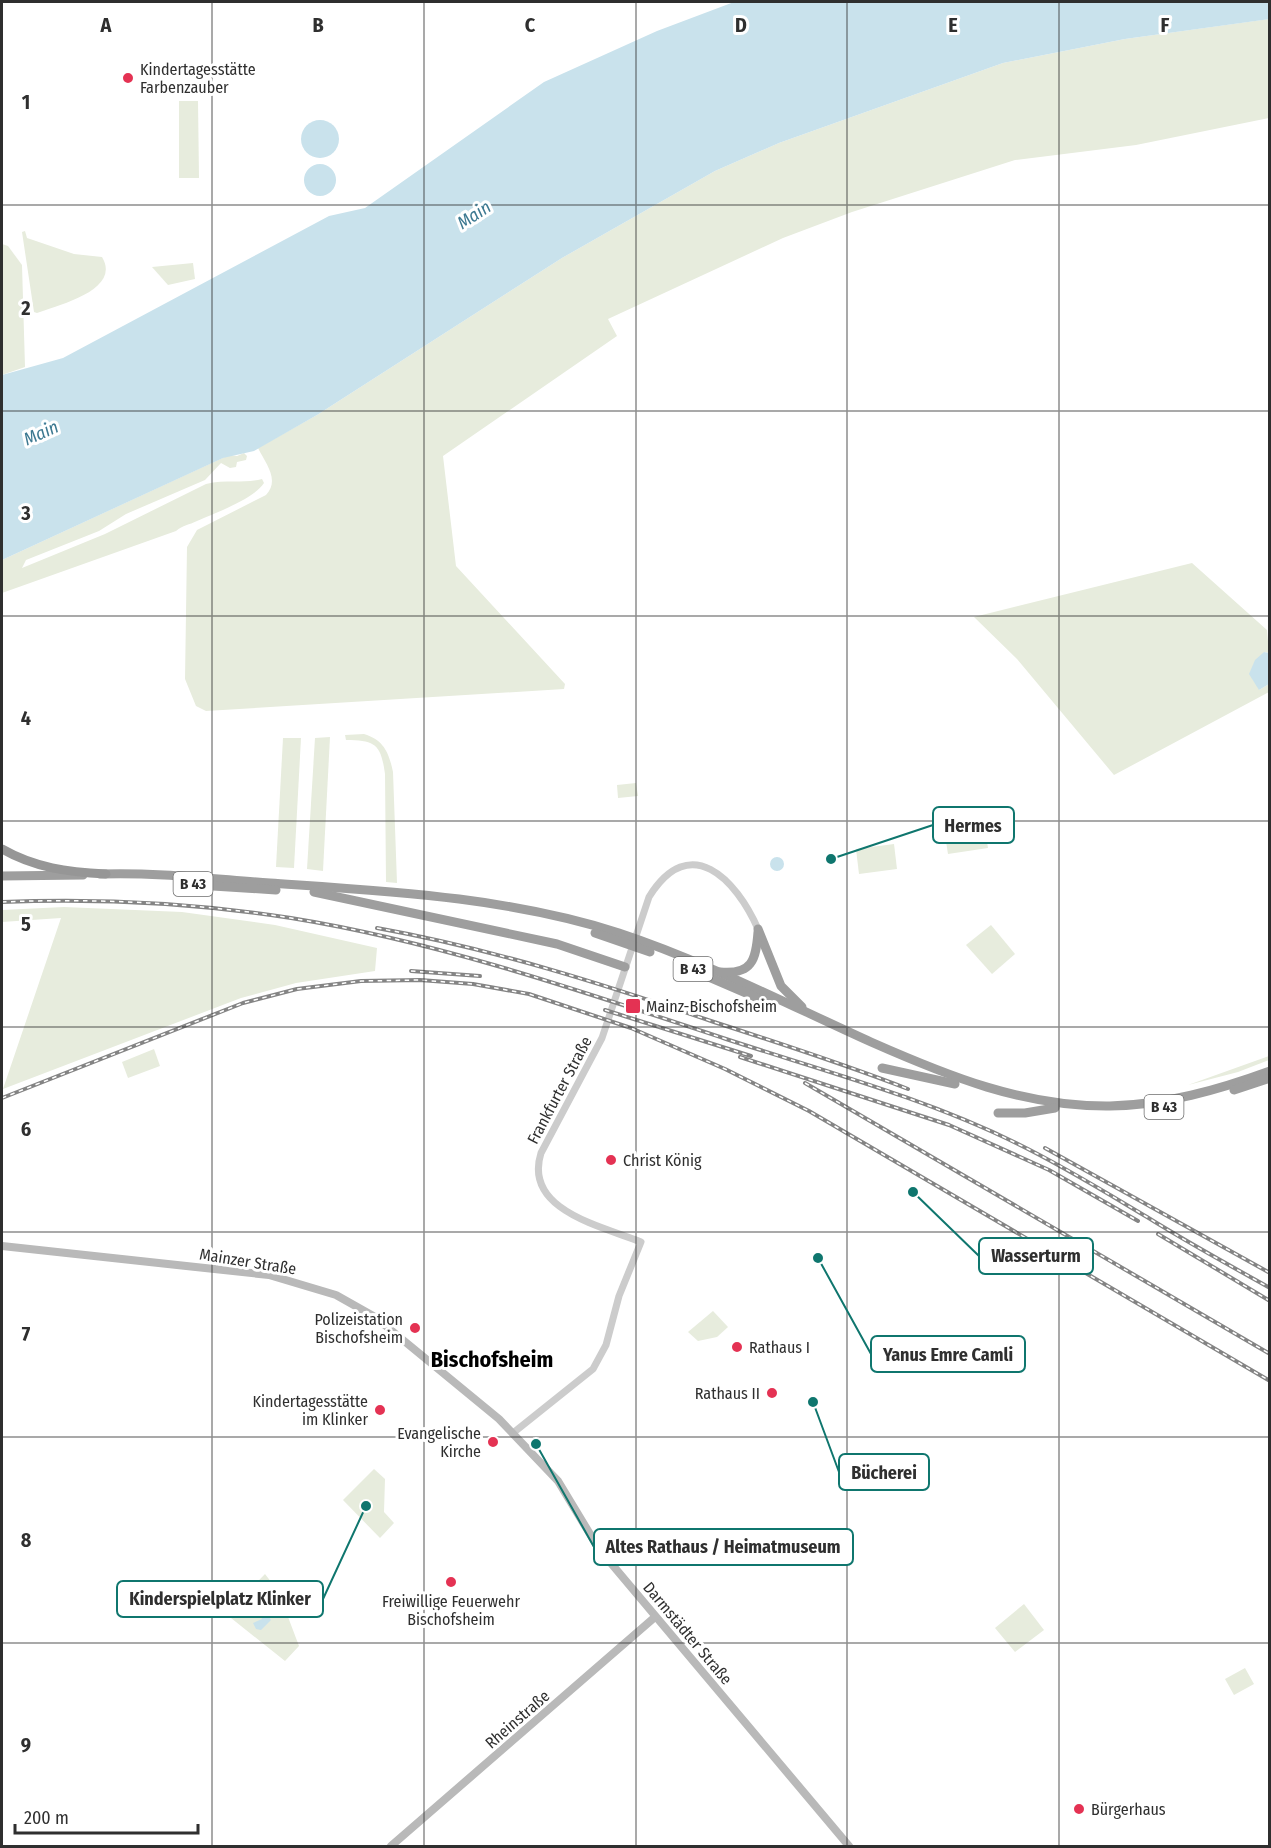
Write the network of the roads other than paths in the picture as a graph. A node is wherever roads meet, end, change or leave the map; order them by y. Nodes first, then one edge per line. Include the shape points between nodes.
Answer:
1 (2, 849) edge
2 (106, 874) junction
3 (2, 876) edge
4 (72, 876) junction
5 (314, 892) junction
6 (758, 929) junction
7 (625, 966) junction
8 (700, 966) junction
9 (819, 1019) junction
10 (882, 1068) dead end
11 (1269, 1071) edge
12 (1269, 1078) edge
13 (955, 1084) junction
14 (1054, 1108) junction
15 (998, 1113) dead end
16 (2, 1246) edge
17 (513, 1433) junction
18 (656, 1617) junction
19 (394, 1844) edge
20 (849, 1846) edge

1 - 2 highway via 54,870
2 - 4 highway, B 43
2 - 8 highway, B 43 via 294,885 509,907 618,933
3 - 4 highway, B 43
4 - 5 highway, B 43
5 - 7 highway via 557,944
5 - 13 highway, B 43 via 495,911 584,929 689,968
6 - 7 street via 724,877 702,866 676,869 654,889
6 - 8 highway via 754,959 744,970 729,973
6 - 9 highway via 781,986
7 - 17 street, Frankfurter Straße via 606,1029 540,1153 537,1176 543,1192 554,1204 641,1242 619,1296 606,1345 593,1369
8 - 9 highway, B 43
9 - 11 highway, B 43 via 964,1082 1071,1104 1131,1105 1171,1100
10 - 13 highway
12 - 14 highway, B 43 via 1214,1096 1160,1107 1105,1112
13 - 14 highway, B 43 via 1007,1100
14 - 15 highway
16 - 17 main road, Mainzer Straße via 242,1271 312,1286 375,1317
17 - 18 main road, Darmstädter Straße via 564,1489 596,1544
18 - 19 main road, Rheinstraße
18 - 20 main road, Darmstädter Straße

